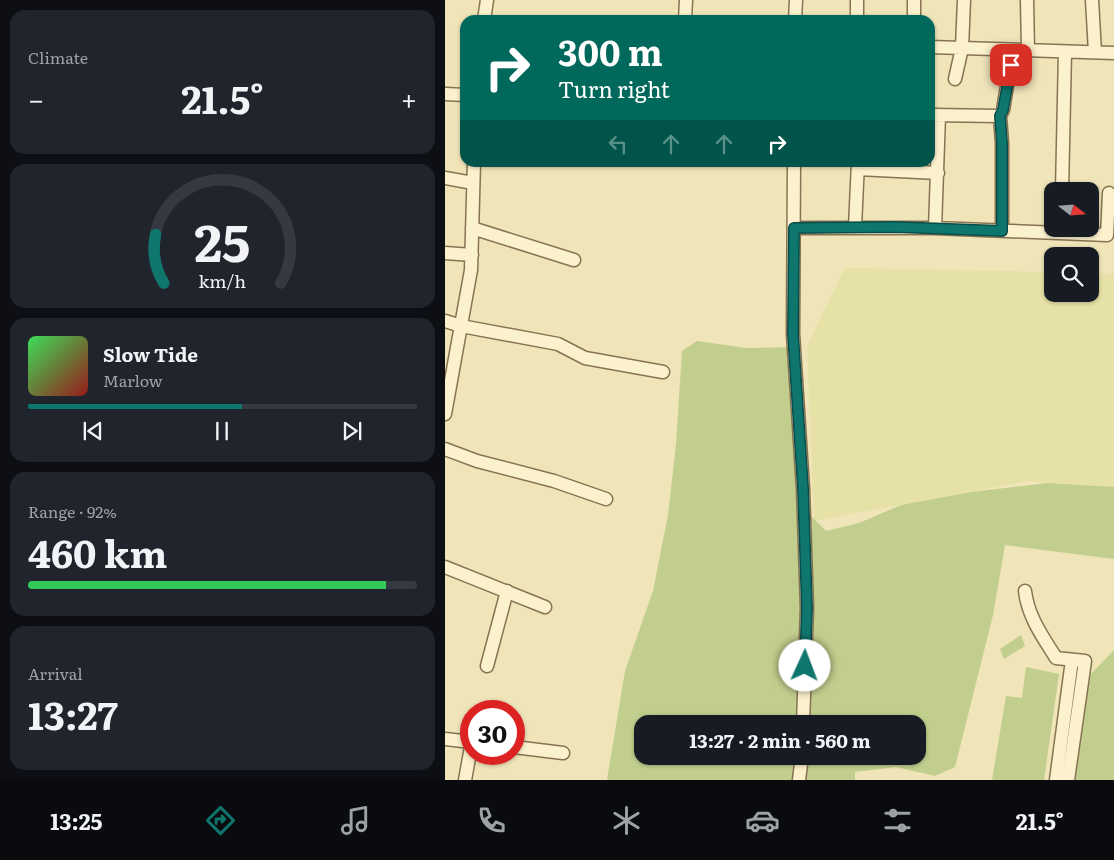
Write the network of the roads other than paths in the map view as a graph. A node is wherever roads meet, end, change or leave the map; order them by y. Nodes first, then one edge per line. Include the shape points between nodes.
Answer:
1 (487, 0) edge
2 (686, 0) edge
3 (796, 0) edge
4 (857, 0) edge
5 (914, 0) edge
6 (964, 0) edge
7 (1027, 0) edge
8 (1092, 0) edge
9 (485, 15) edge
10 (685, 15) edge
11 (795, 15) edge
12 (857, 15) edge
13 (914, 15) edge
14 (935, 47) edge
15 (962, 48) junction
16 (1013, 50) junction
17 (1028, 50) junction
18 (1065, 52) junction
19 (1095, 52) junction
20 (1114, 53) edge
21 (955, 79) dead end
22 (445, 94) edge
23 (460, 95) edge
24 (935, 115) edge
25 (1000, 116) junction
26 (474, 167) edge
27 (794, 167) edge
28 (858, 167) edge
29 (869, 167) edge
30 (938, 173) junction
31 (445, 178) edge
32 (1062, 182) edge
33 (473, 183) junction
34 (1109, 193) dead end
35 (855, 227) junction
36 (472, 228) junction
37 (794, 228) junction
38 (935, 228) junction
39 (1044, 230) edge
40 (1002, 231) junction
41 (1099, 234) edge
42 (445, 253) edge
43 (472, 255) junction
44 (574, 260) dead end
45 (445, 321) edge
46 (461, 326) junction
47 (663, 372) dead end
48 (445, 414) edge
49 (445, 449) edge
50 (606, 499) dead end
51 (445, 567) edge
52 (507, 592) junction
53 (1025, 592) dead end
54 (545, 607) dead end
55 (1072, 660) junction
56 (487, 666) dead end
57 (803, 715) edge
58 (445, 739) edge
59 (460, 741) edge
60 (525, 748) edge
61 (563, 753) dead end
62 (468, 765) edge
63 (801, 765) edge
64 (465, 780) edge
65 (799, 780) edge
66 (1056, 780) edge
67 (1068, 780) edge

1 - 9 street
2 - 10 street
3 - 11 street
4 - 12 street
5 - 13 street
6 - 15 street
7 - 17 street
8 - 19 street
14 - 15 street
15 - 16 street
15 - 21 street
16 - 17 street
16 - 25 street
17 - 18 street
18 - 19 street
18 - 32 street
19 - 20 street
22 - 23 street
24 - 25 street
24 - 30 street
25 - 40 street
26 - 33 street
27 - 37 street
28 - 35 street
29 - 30 street
30 - 38 street
31 - 33 street
33 - 36 street
34 - 41 street via 1107,235
35 - 37 street
35 - 38 street
36 - 43 street
36 - 44 street
37 - 57 street via 793,334 807,608
38 - 40 street
39 - 40 street
42 - 43 street
43 - 46 street
45 - 46 street
46 - 47 street via 558,344 585,358
46 - 48 street
49 - 50 street
51 - 52 street
52 - 54 street
52 - 56 street
53 - 55 street via 1034,622 1056,658
55 - 66 street
55 - 67 street via 1085,661
58 - 59 street
60 - 61 street
62 - 64 street
63 - 65 street

